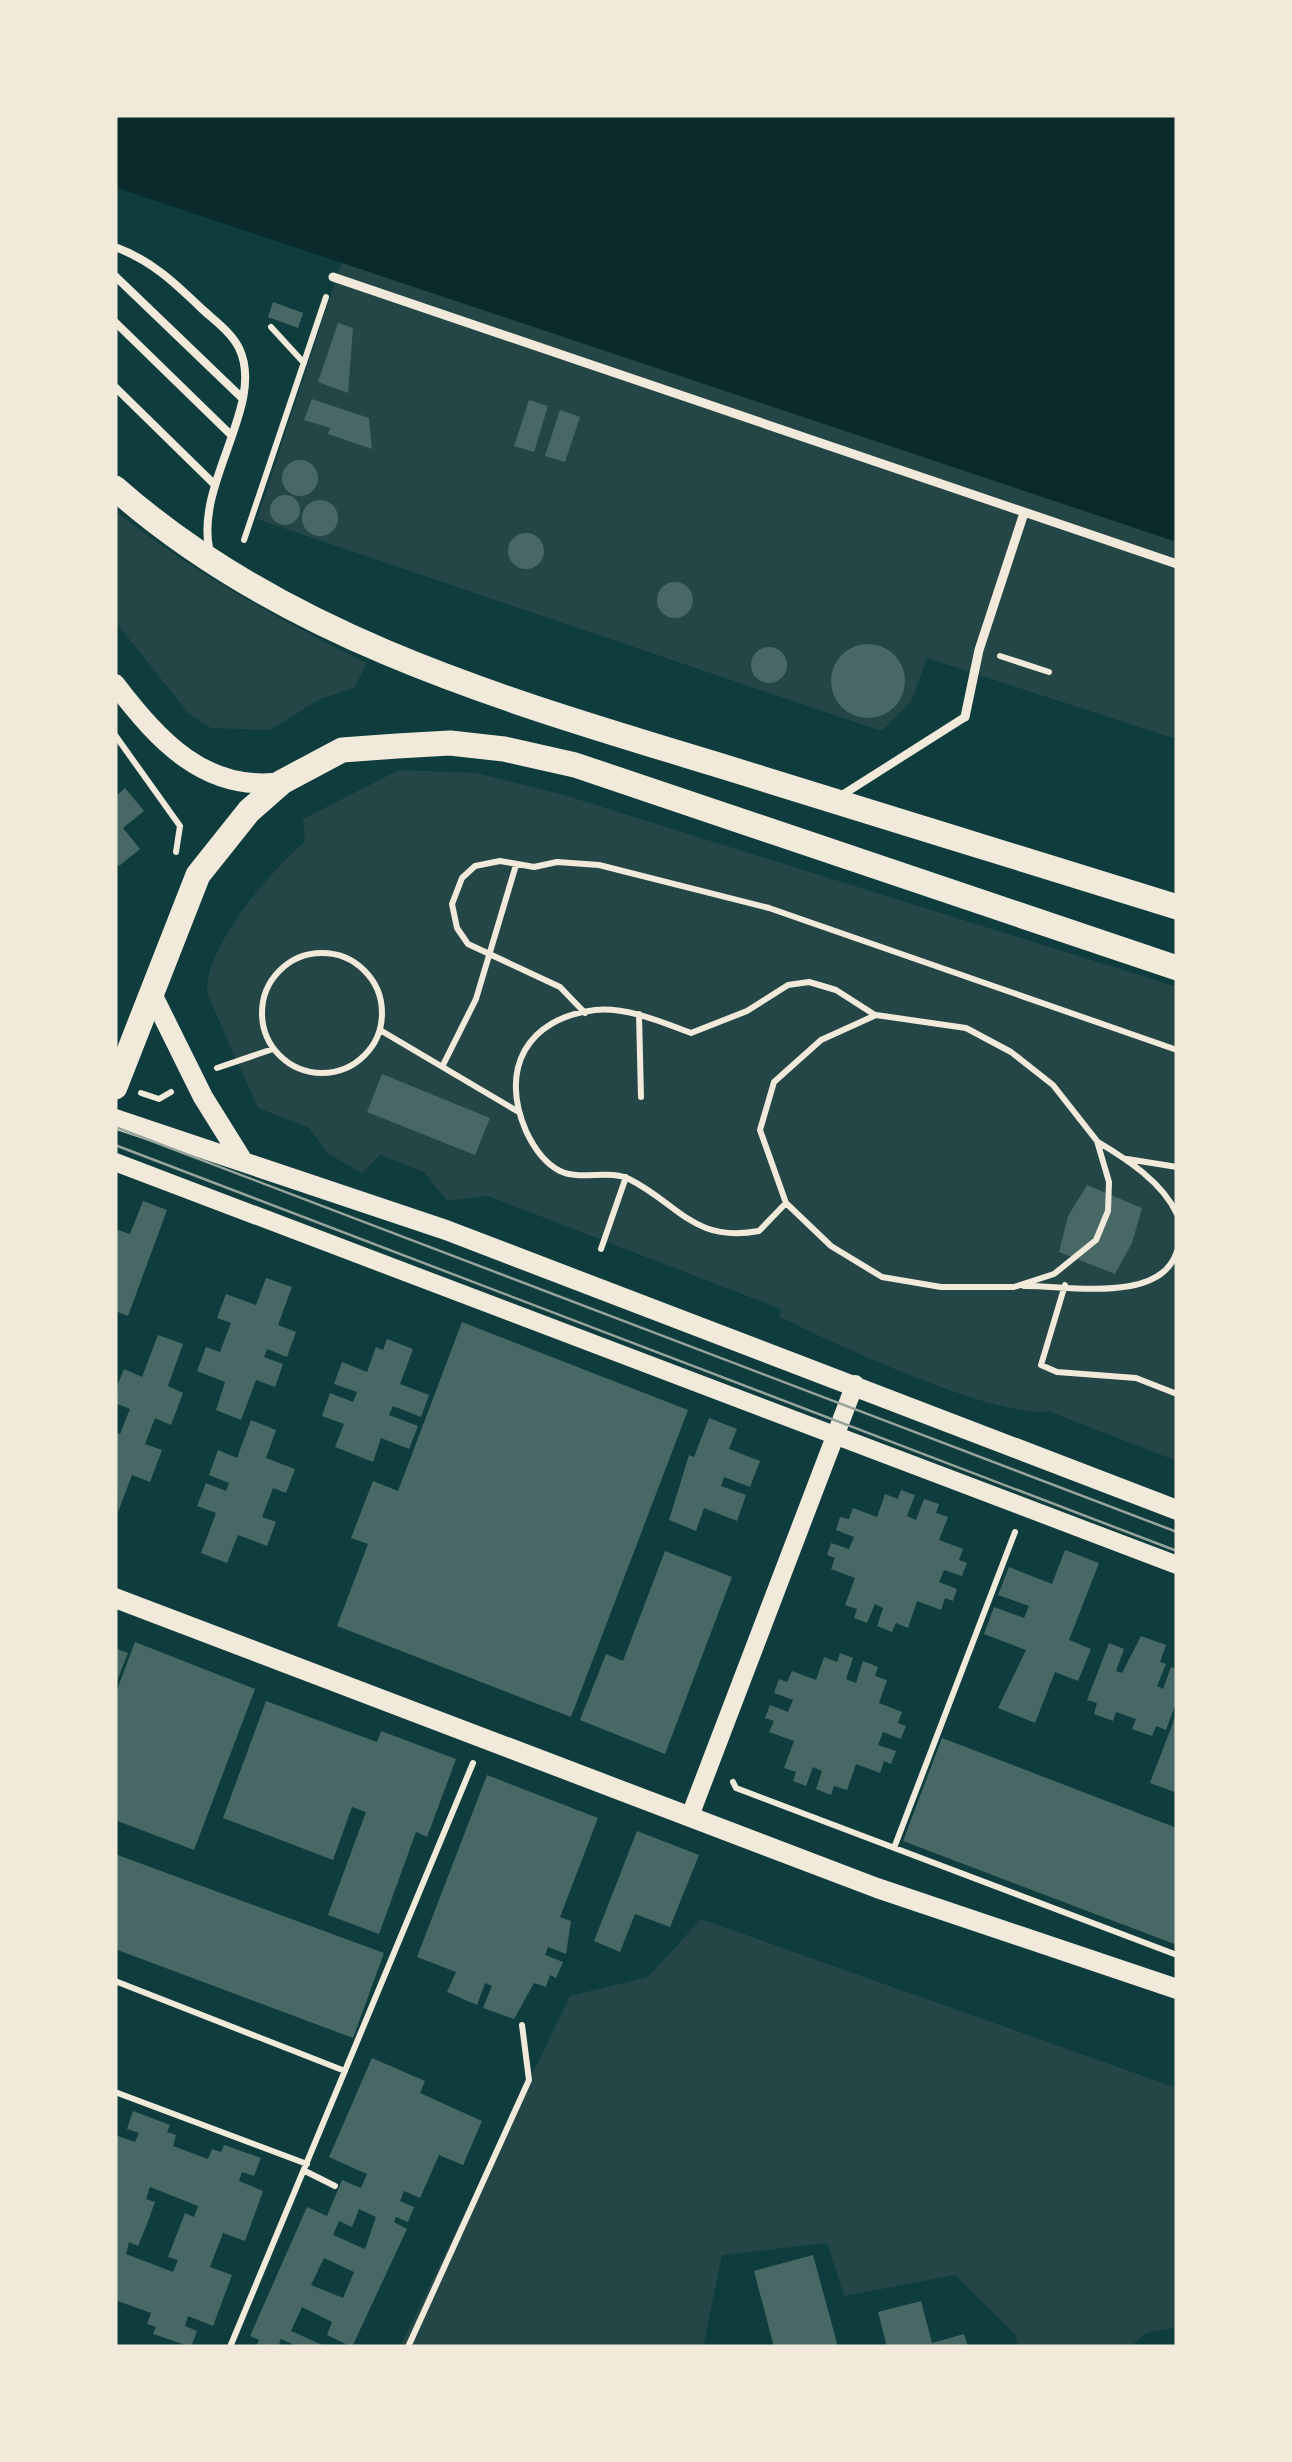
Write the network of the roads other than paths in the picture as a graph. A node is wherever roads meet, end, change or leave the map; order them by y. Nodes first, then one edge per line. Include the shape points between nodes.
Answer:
1 (115, 247) edge
2 (115, 276) edge
3 (333, 277) road end
4 (115, 322) edge
5 (115, 387) edge
6 (242, 398) junction
7 (230, 434) junction
8 (213, 482) junction
9 (115, 488) edge
10 (1024, 512) junction
11 (211, 561) junction
12 (1177, 564) edge
13 (115, 684) edge
14 (965, 716) joint
15 (282, 782) junction
16 (832, 802) junction
17 (1177, 907) edge
18 (1177, 968) edge
19 (151, 992) junction
20 (115, 1087) edge
21 (115, 1119) edge
22 (240, 1158) junction
23 (115, 1162) edge
24 (855, 1384) junction
25 (834, 1435) junction
26 (1177, 1510) edge
27 (1177, 1565) edge
28 (115, 1598) edge
29 (690, 1816) junction
30 (1177, 1988) edge

1 - 6 lane via 160,270 229,334 244,361
2 - 6 lane
3 - 10 street
4 - 7 lane
5 - 8 lane
6 - 7 lane
7 - 8 lane
8 - 11 lane via 204,524
9 - 11 main road
10 - 12 street
10 - 14 street
11 - 16 main road via 317,621 487,692
13 - 15 main road via 150,730 200,770 261,785
14 - 16 lane
15 - 18 main road via 342,750 450,744 504,749 575,764
15 - 19 main road via 198,874
16 - 17 main road
19 - 20 main road
19 - 22 main road
21 - 22 main road
22 - 24 main road
23 - 25 street
24 - 25 street
24 - 26 main road
25 - 27 street
25 - 29 street
28 - 29 main road
29 - 30 main road via 877,1888

